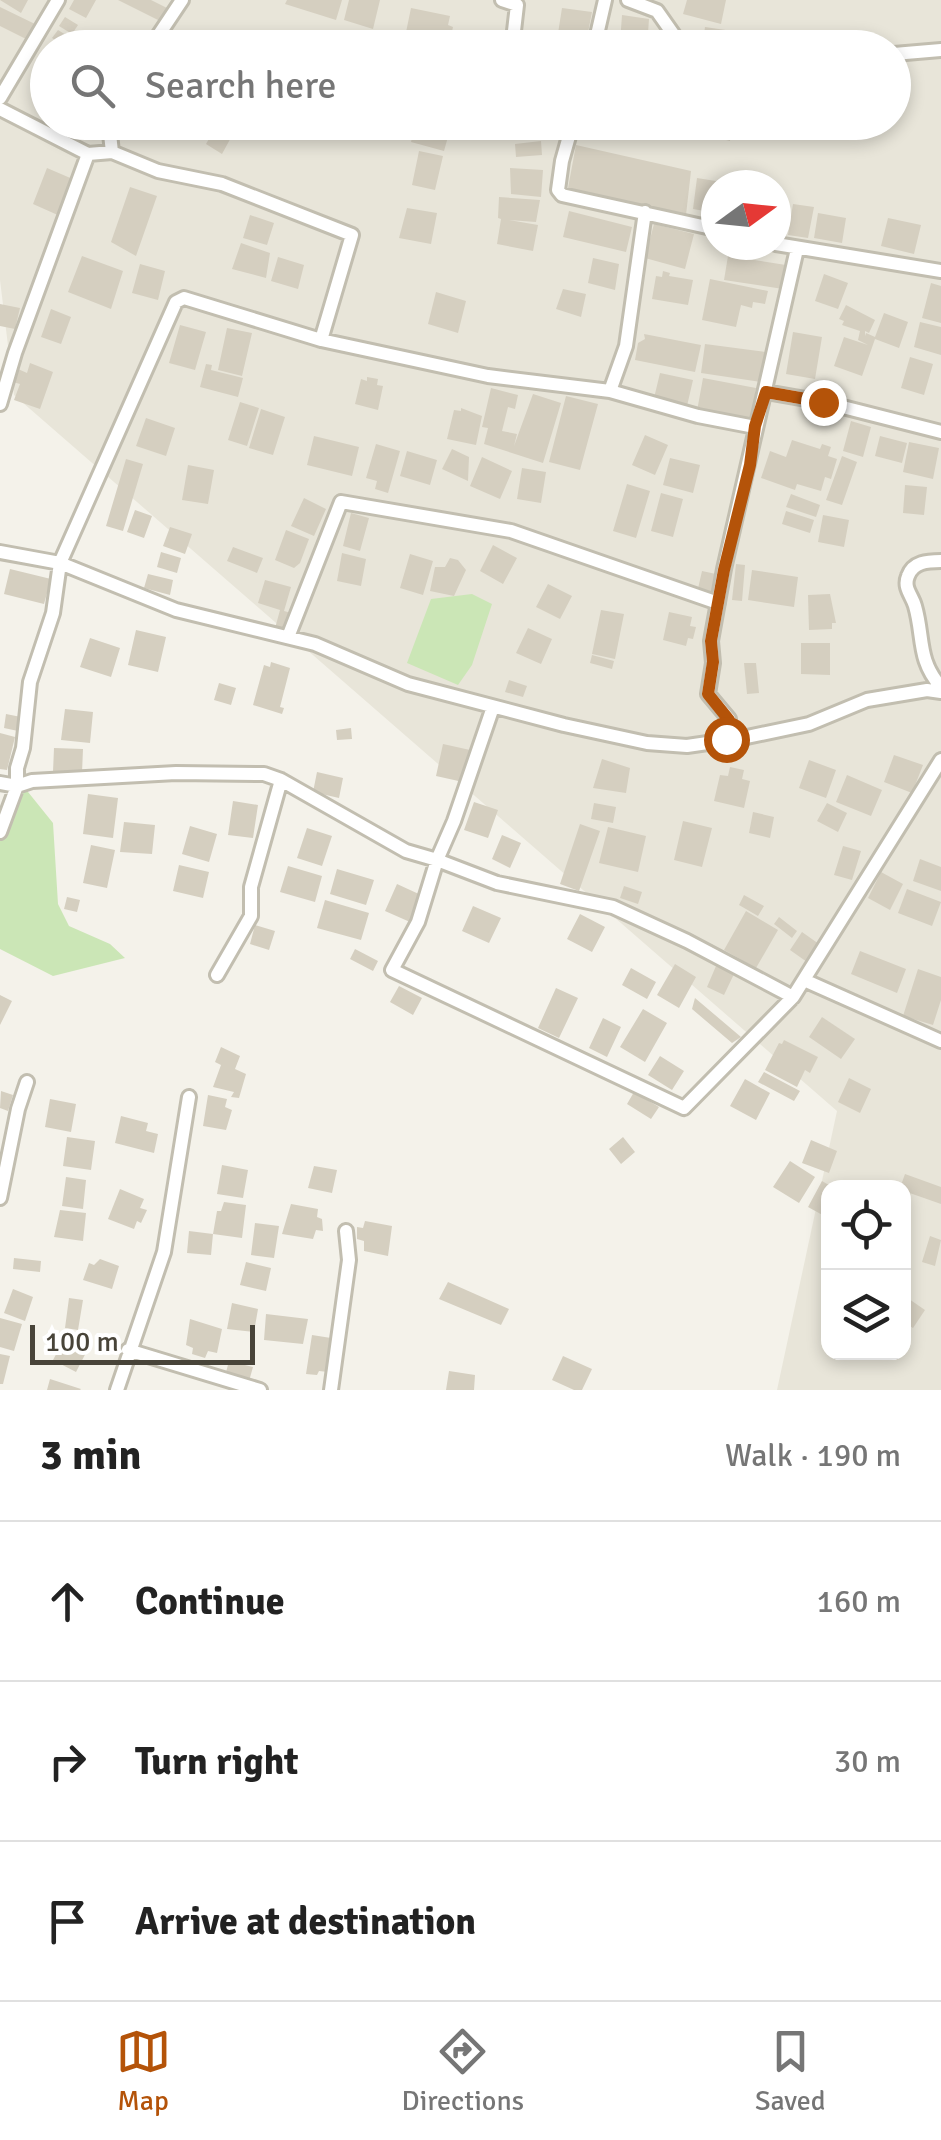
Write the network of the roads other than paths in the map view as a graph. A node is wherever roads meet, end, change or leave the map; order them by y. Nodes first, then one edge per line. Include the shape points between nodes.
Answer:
1 (58, 0) edge
2 (182, 0) edge
3 (502, 0) edge
4 (606, 0) edge
5 (628, 0) edge
6 (40, 30) edge
7 (162, 30) edge
8 (514, 30) edge
9 (598, 30) edge
10 (671, 30) edge
11 (30, 47) edge
12 (941, 50) edge
13 (911, 53) edge
14 (0, 98) edge
15 (0, 109) edge
16 (30, 124) edge
17 (61, 140) edge
18 (111, 140) edge
19 (568, 140) edge
20 (112, 152) junction
21 (88, 154) junction
22 (645, 212) junction
23 (701, 225) edge
24 (791, 247) edge
25 (797, 248) junction
26 (941, 270) edge
27 (320, 340) junction
28 (610, 391) junction
29 (766, 392) junction
30 (0, 404) edge
31 (755, 426) junction
32 (941, 432) edge
33 (0, 552) edge
34 (941, 561) edge
35 (60, 563) junction
36 (718, 603) junction
37 (288, 637) junction
38 (941, 690) edge
39 (493, 707) junction
40 (726, 739) junction
41 (941, 760) edge
42 (281, 780) junction
43 (0, 783) edge
44 (18, 786) junction
45 (0, 832) edge
46 (437, 860) junction
47 (217, 975) dead end
48 (804, 980) junction
49 (793, 998) junction
50 (941, 1041) edge
51 (28, 1082) dead end
52 (190, 1098) dead end
53 (0, 1198) edge
54 (346, 1231) dead end
55 (128, 1350) junction
56 (117, 1390) edge
57 (260, 1390) edge
58 (331, 1390) edge

1 - 6 street
2 - 7 street
3 - 8 street via 517,5
4 - 9 street
5 - 10 street via 657,11
11 - 14 street
12 - 13 street
15 - 16 street
17 - 21 street
18 - 20 street
19 - 22 street via 560,194
20 - 21 street
20 - 27 street via 222,184 352,234
21 - 30 street
22 - 23 street
22 - 28 street via 626,346
24 - 25 street
25 - 26 street
25 - 29 street
27 - 28 street via 488,376
27 - 35 street via 180,298
28 - 31 street
29 - 31 street
29 - 32 street
31 - 36 street
33 - 35 street
34 - 38 street via 918,564 906,585 920,650
35 - 37 street via 176,610
35 - 44 street via 53,613 30,682
36 - 37 street via 511,531 341,502
36 - 40 street via 708,694 729,720
37 - 39 street via 408,684
38 - 40 street via 883,696 810,724
39 - 40 street via 647,742 687,746
39 - 46 street
41 - 48 street
42 - 44 street via 176,773
42 - 46 street via 406,851
42 - 47 street via 251,886 251,916
43 - 44 street
44 - 45 street
46 - 49 street via 497,883 614,908
46 - 49 street via 418,922 392,970 684,1108
48 - 49 street
48 - 50 street
51 - 53 street
52 - 55 street via 164,1252
54 - 58 street via 347,1280
55 - 56 street
55 - 57 street

